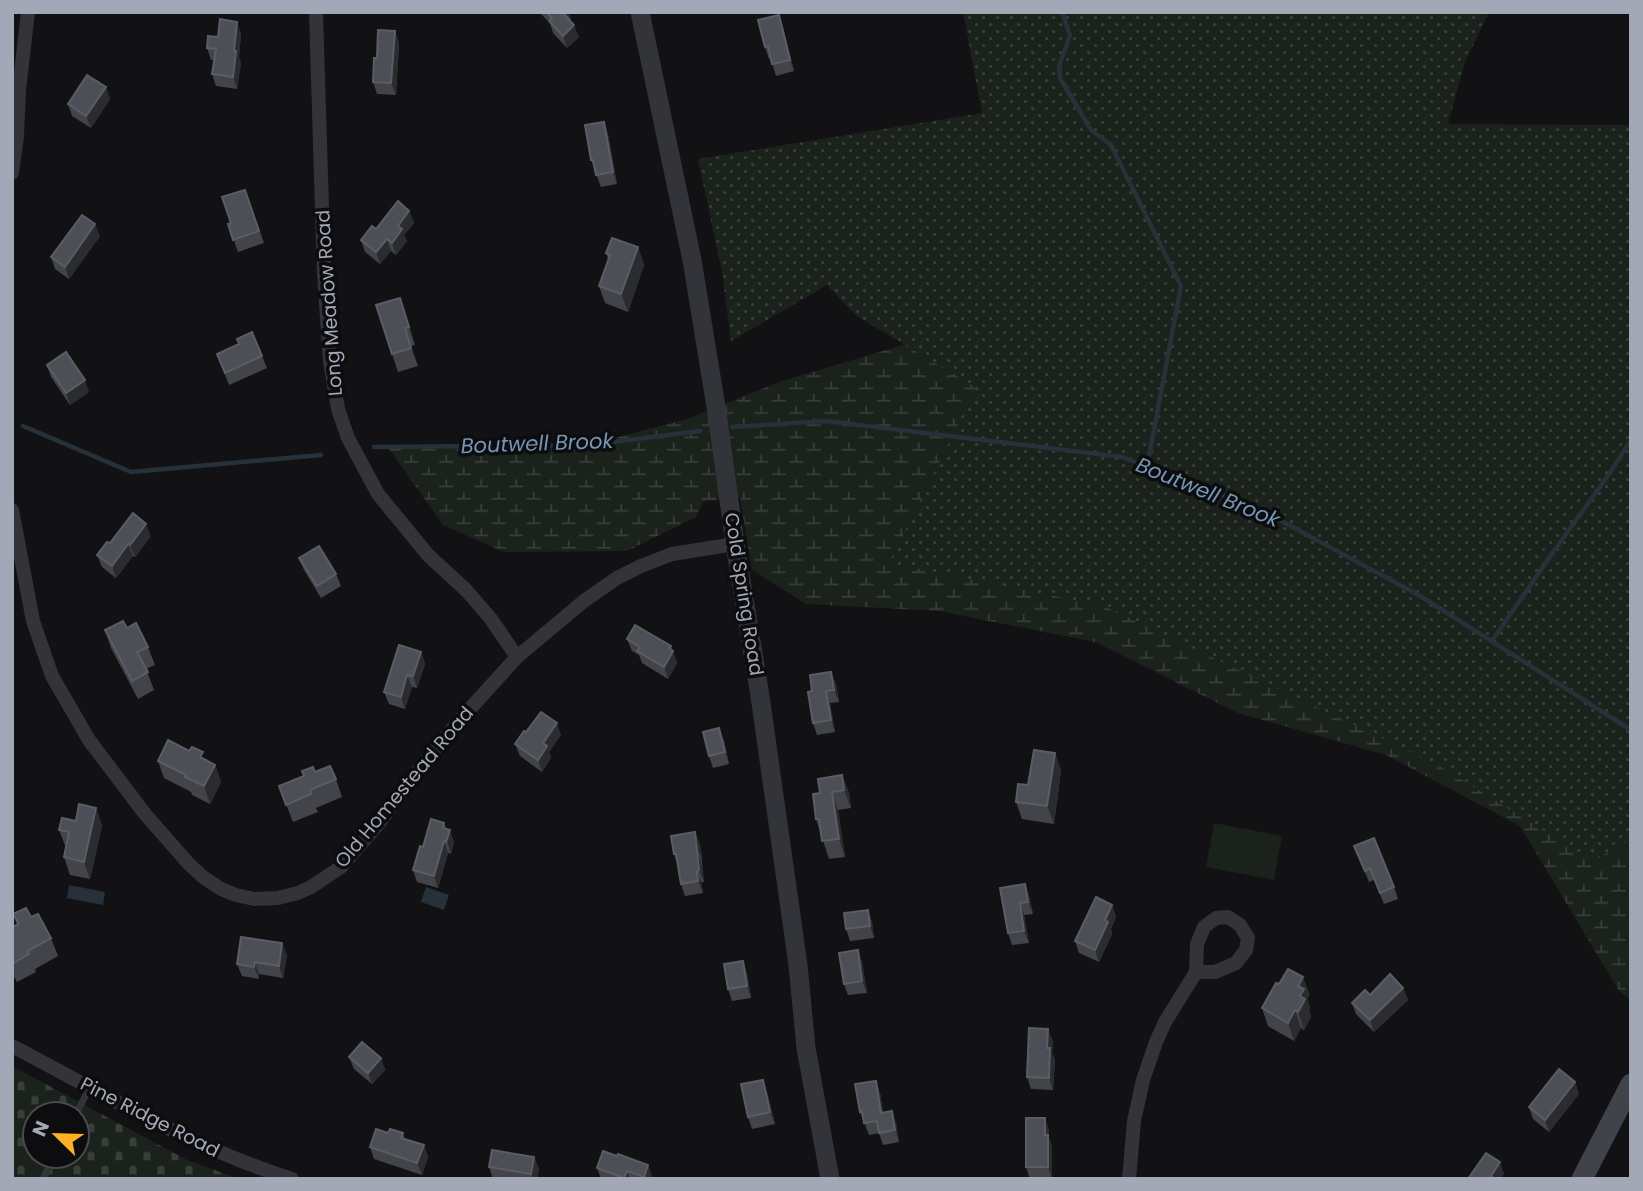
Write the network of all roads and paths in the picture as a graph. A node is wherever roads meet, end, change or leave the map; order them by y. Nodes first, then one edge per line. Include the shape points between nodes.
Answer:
1 (28, 12) edge
2 (316, 12) edge
3 (640, 12) edge
4 (12, 173) edge
5 (12, 510) edge
6 (735, 544) junction
7 (517, 657) junction
8 (1196, 972) dead end
9 (13, 1047) edge
10 (1631, 1084) edge
11 (90, 1087) junction
12 (83, 1100) edge
13 (292, 1179) edge
14 (830, 1179) edge
15 (1129, 1179) edge
16 (1582, 1179) edge

1 - 4 street
2 - 7 street, Long Meadow Road via 324,274 338,409 378,494 428,555 491,618
3 - 6 street, Cold Spring Road via 692,260
5 - 7 street, Old Homestead Road via 33,621 52,676 89,740 188,863 236,895 254,899 298,893 341,867
6 - 7 street, Old Homestead Road via 672,554 617,578
6 - 14 street, Cold Spring Road via 761,696 806,1048
8 - 15 street via 1165,1022 1143,1080
9 - 11 street, Pine Ridge Road
10 - 16 main road
11 - 12 lane
11 - 13 street, Pine Ridge Road via 216,1151

